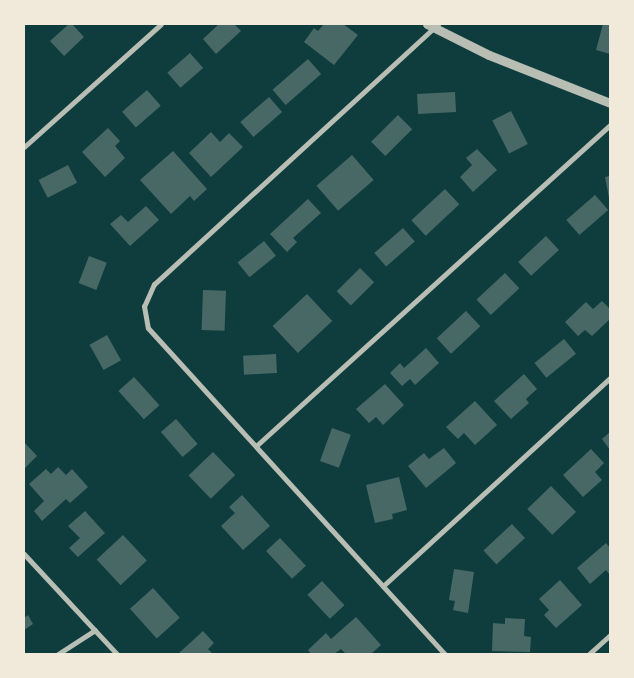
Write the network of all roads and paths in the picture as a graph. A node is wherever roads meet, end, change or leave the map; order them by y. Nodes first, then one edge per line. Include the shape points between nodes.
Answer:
1 (161, 24) edge
2 (433, 25) edge
3 (610, 103) edge
4 (610, 125) edge
5 (24, 147) edge
6 (610, 378) edge
7 (256, 446) junction
8 (24, 554) edge
9 (383, 586) junction
10 (95, 630) junction
11 (610, 635) edge
12 (58, 654) edge
13 (117, 654) edge
14 (445, 654) edge
15 (589, 654) edge

1 - 5 street
2 - 3 street via 489,55
2 - 7 street via 154,284 144,306 148,328
4 - 7 street
6 - 9 street
7 - 9 street
8 - 10 street
9 - 14 street
10 - 12 street
10 - 13 street
11 - 15 street

